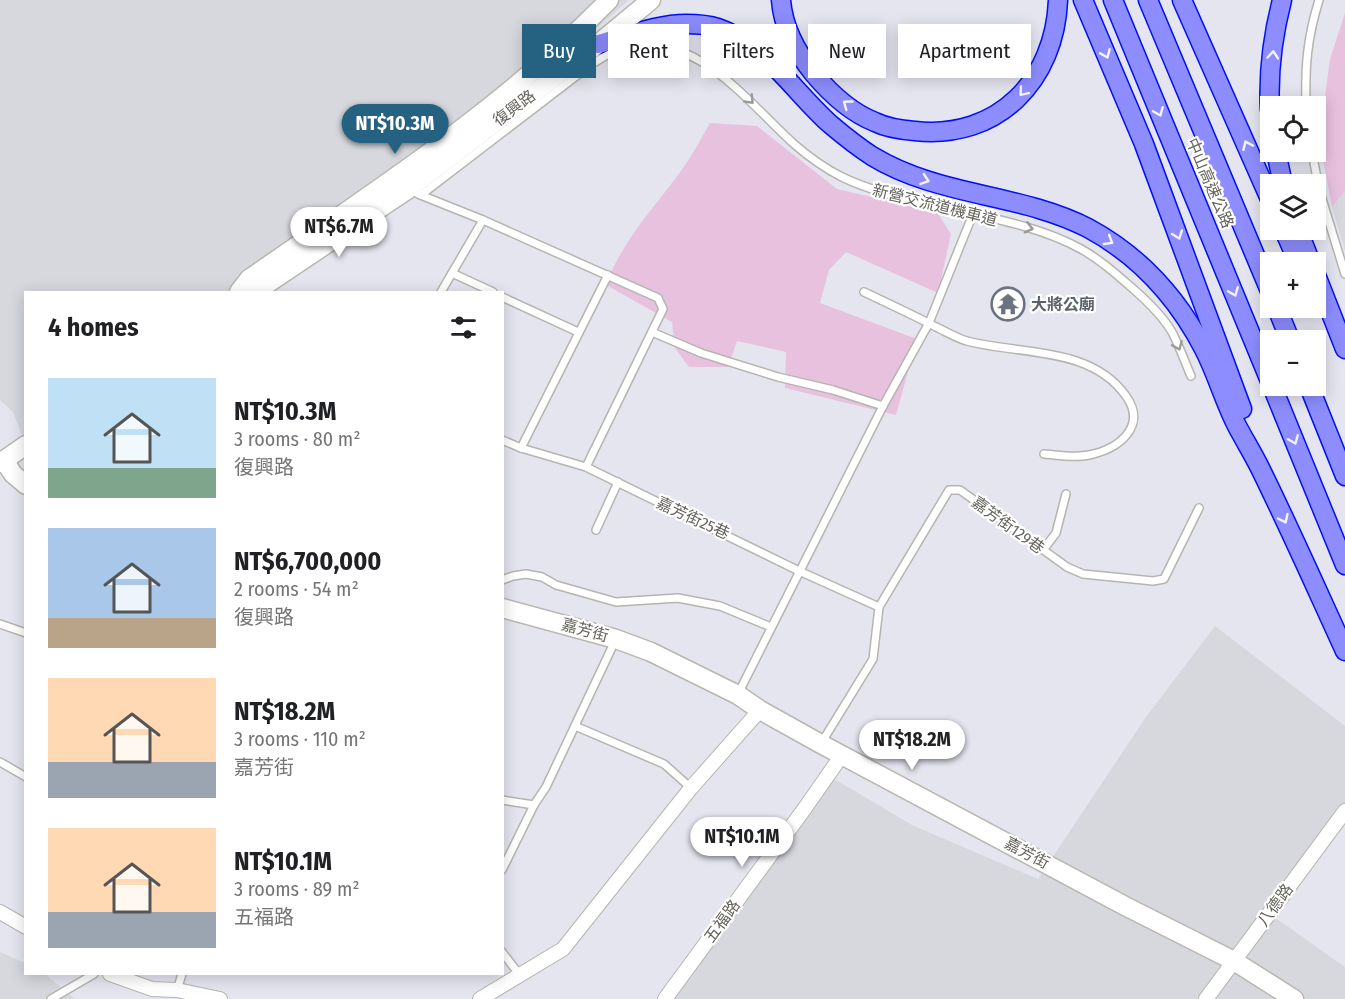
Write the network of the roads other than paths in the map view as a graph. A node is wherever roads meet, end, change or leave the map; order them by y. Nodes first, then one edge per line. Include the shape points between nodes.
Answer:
1 (600, 0) edge
2 (609, 0) edge
3 (651, 0) edge
4 (781, 0) edge
5 (1058, 0) edge
6 (1083, 0) edge
7 (1113, 0) edge
8 (1148, 0) edge
9 (1182, 0) edge
10 (1282, 0) edge
11 (1319, 0) edge
12 (583, 24) edge
13 (586, 24) edge
14 (598, 44) junction
15 (526, 78) edge
16 (1269, 96) edge
17 (1306, 96) edge
18 (1314, 162) edge
19 (1260, 176) edge
20 (414, 192) junction
21 (973, 214) junction
22 (483, 220) junction
23 (1260, 267) edge
24 (452, 273) junction
25 (1345, 274) edge
26 (608, 276) junction
27 (240, 291) edge
28 (257, 291) edge
29 (442, 291) edge
30 (491, 291) edge
31 (864, 292) dead end
32 (504, 298) edge
33 (1326, 301) edge
34 (1324, 318) edge
35 (929, 323) junction
36 (578, 332) junction
37 (652, 332) junction
38 (1345, 349) edge
39 (1260, 357) edge
40 (1345, 363) edge
41 (1191, 376) dead end
42 (1276, 396) edge
43 (1313, 396) edge
44 (883, 406) junction
45 (504, 441) edge
46 (24, 446) edge
47 (521, 448) junction
48 (1044, 454) dead end
49 (1, 456) edge
50 (1259, 466) junction
51 (586, 467) junction
52 (1345, 476) edge
53 (618, 482) junction
54 (24, 483) edge
55 (1066, 494) dead end
56 (1199, 508) dead end
57 (596, 530) dead end
58 (1043, 550) junction
59 (1345, 565) edge
60 (799, 571) junction
61 (504, 579) edge
62 (879, 607) junction
63 (504, 609) edge
64 (0, 624) edge
65 (771, 627) junction
66 (24, 632) edge
67 (616, 639) junction
68 (1345, 651) edge
69 (738, 695) junction
70 (760, 710) junction
71 (575, 726) junction
72 (821, 744) junction
73 (842, 755) junction
74 (0, 762) edge
75 (24, 776) edge
76 (691, 788) junction
77 (504, 801) edge
78 (534, 805) junction
79 (1345, 811) edge
80 (504, 866) edge
81 (0, 912) edge
82 (24, 926) edge
83 (504, 955) edge
84 (1234, 961) junction
85 (519, 974) junction
86 (92, 975) edge
87 (113, 975) edge
88 (182, 975) edge
89 (177, 990) junction
90 (51, 999) edge
91 (220, 999) edge
92 (480, 999) edge
93 (665, 999) edge
94 (1206, 999) edge
95 (1294, 999) edge

1 - 12 lane
2 - 13 main road, 復興路
3 - 14 main road, 復興路
5 -> 4 highway via 1057,22 1048,53 1014,102 989,120 928,133 874,122 844,103 806,64 792,41
6 -> 50 highway via 1144,144 1247,423
7 -> 39 highway, 中山高速公路
8 - 23 highway, 中山高速公路
19 -> 9 highway
16 -> 10 highway
11 - 17 lane via 1305,68
14 - 20 main road, 復興路
14 -> 50 highway via 660,27 686,24 717,28 765,59 830,123 872,156 946,187 1049,212 1120,248 1155,277 1178,307 1204,349 1236,425
15 - 27 main road, 復興路 via 462,130 249,279
18 - 25 lane
20 -> 21 lane, 新營交流道機車道 via 592,64 619,49 645,46 667,47 717,72 821,166 874,191
20 - 22 lane
20 - 28 main road, 復興路
21 - 35 lane
21 -> 41 lane, 新營交流道機車道 via 1040,231 1081,249 1112,270 1144,297 1172,333
22 - 24 lane
22 - 26 lane
24 - 29 lane
24 - 30 lane
26 - 36 lane
26 - 37 lane via 658,298 663,309
31 - 35 lane
32 - 36 lane
33 - 38 highway
34 - 40 highway
35 - 44 lane
35 - 48 lane via 965,340 1090,364 1127,397 1133,423 1113,448 1087,456
36 - 47 lane
37 - 44 lane via 701,353
37 - 51 lane
42 -> 59 highway
43 - 52 highway
44 - 60 lane
45 - 47 lane, 嘉芳街25巷
46 - 49 main road
47 - 51 lane, 嘉芳街25巷
49 - 54 main road
50 -> 68 highway
51 - 53 lane, 嘉芳街25巷
53 - 57 lane
53 - 60 lane, 嘉芳街25巷
55 - 58 lane via 1056,533
56 - 58 lane, 嘉芳街129巷 via 1164,579 1083,574
58 - 62 lane, 嘉芳街129巷 via 960,490 949,490
60 - 62 lane, 嘉芳街25巷
60 - 65 lane
61 - 65 lane via 526,574 542,577 556,585 616,602 678,598 720,606
62 - 72 lane, 嘉芳街129巷 via 873,659
63 - 67 main road, 嘉芳街
64 - 66 lane
65 - 69 lane
67 - 69 main road, 嘉芳街
67 - 71 lane
69 - 70 main road, 嘉芳街
70 - 72 main road, 嘉芳街
70 - 76 street
71 - 76 lane via 664,764
71 - 78 lane
72 - 73 main road, 嘉芳街
73 - 84 main road, 嘉芳街
73 - 93 street, 五福路
74 - 75 lane
76 - 85 street via 563,949
77 - 78 lane
78 - 80 lane
79 - 84 street, 八德路
81 - 82 street
83 - 85 lane
84 - 94 street, 八德路
84 - 95 main road, 嘉芳街
85 - 92 street
86 - 90 lane
87 - 89 street via 152,989
88 - 89 lane
89 - 91 street

